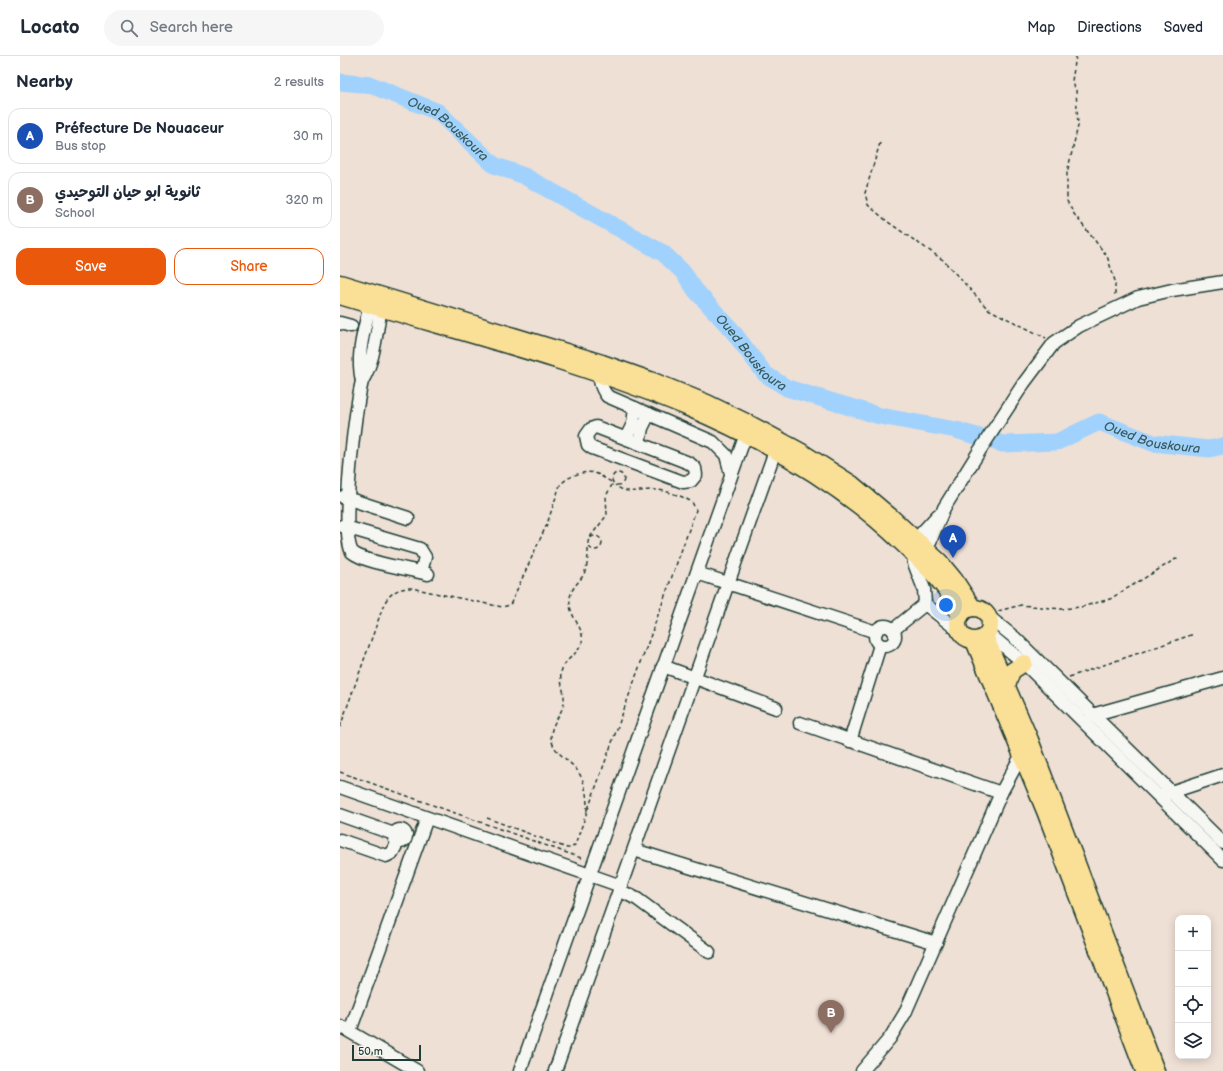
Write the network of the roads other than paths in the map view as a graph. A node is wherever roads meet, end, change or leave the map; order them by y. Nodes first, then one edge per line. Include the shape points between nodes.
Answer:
1 (1223, 282) edge
2 (340, 283) edge
3 (340, 296) edge
4 (377, 300) junction
5 (601, 369) junction
6 (635, 408) junction
7 (649, 414) junction
8 (746, 434) junction
9 (633, 441) junction
10 (775, 451) junction
11 (627, 461) junction
12 (731, 474) junction
13 (342, 497) junction
14 (408, 518) dead end
15 (342, 526) junction
16 (919, 547) junction
17 (697, 573) junction
18 (728, 584) junction
19 (925, 604) junction
20 (983, 613) junction
21 (959, 624) junction
22 (893, 630) junction
23 (876, 632) junction
24 (982, 637) junction
25 (880, 645) junction
26 (1024, 663) junction
27 (664, 666) junction
28 (694, 678) junction
29 (1223, 678) edge
30 (1007, 685) junction
31 (776, 708) dead end
32 (1092, 715) junction
33 (800, 723) dead end
34 (850, 741) junction
35 (1022, 754) junction
36 (1223, 775) edge
37 (340, 787) edge
38 (1170, 791) junction
39 (1002, 793) junction
40 (1159, 798) junction
41 (340, 815) edge
42 (427, 818) junction
43 (340, 840) edge
44 (1223, 842) edge
45 (634, 850) junction
46 (1223, 860) edge
47 (589, 875) junction
48 (620, 888) junction
49 (936, 943) junction
50 (709, 952) dead end
51 (345, 1029) edge
52 (417, 1071) edge
53 (520, 1071) edge
54 (555, 1071) edge
55 (862, 1071) edge
56 (1144, 1071) edge
57 (1156, 1071) edge

1 - 16 street via 1154,294 1114,308 1079,326 1054,343 1028,377
2 - 4 main road
3 - 4 main road
4 - 5 main road
4 - 13 street via 360,348 362,381 345,462
5 - 6 street via 602,390 607,396
5 - 8 main road
5 - 16 main road via 653,381 707,403 800,451 852,484
6 - 7 street
6 - 9 street
7 - 9 street
7 - 12 street via 718,445 729,461
8 - 10 main road
8 - 12 street
9 - 11 street
9 - 11 street via 596,427 586,436 586,441 592,448
9 - 11 street via 693,465 696,472 694,479 683,482
10 - 16 main road via 828,482
10 - 18 street
12 - 17 street
13 - 14 street
13 - 15 street
15 - 15 street via 347,546 358,556 424,573 425,557 420,549
16 - 19 street via 914,563 924,589
16 - 20 main road via 952,575
16 - 21 main road via 953,601
17 - 18 street
17 - 27 street
18 - 23 street
18 - 28 street
19 - 21 street
19 - 22 street
20 - 21 main road via 968,609
20 - 24 main road via 990,625
20 - 32 street via 1015,638
21 - 24 main road via 965,638
22 - 23 street via 884,626
22 - 25 street via 893,643 887,646
23 - 25 street via 876,639
24 - 26 street
24 - 30 main road
24 - 35 main road
25 - 34 street
26 - 30 main road via 1012,671
26 - 40 street
27 - 28 street
27 - 47 street
28 - 31 street
28 - 45 street
29 - 32 street
30 - 57 main road
32 - 38 street
33 - 34 street
34 - 39 street
35 - 39 street
35 - 56 main road
36 - 38 street
37 - 42 street
38 - 40 street
38 - 44 street
39 - 49 street
40 - 46 street
41 - 43 street via 396,838 392,853 386,856
42 - 47 street
42 - 51 street
45 - 48 street
45 - 49 street
47 - 48 street
47 - 53 street
48 - 50 street
48 - 54 street
49 - 55 street via 898,1026
51 - 52 street

